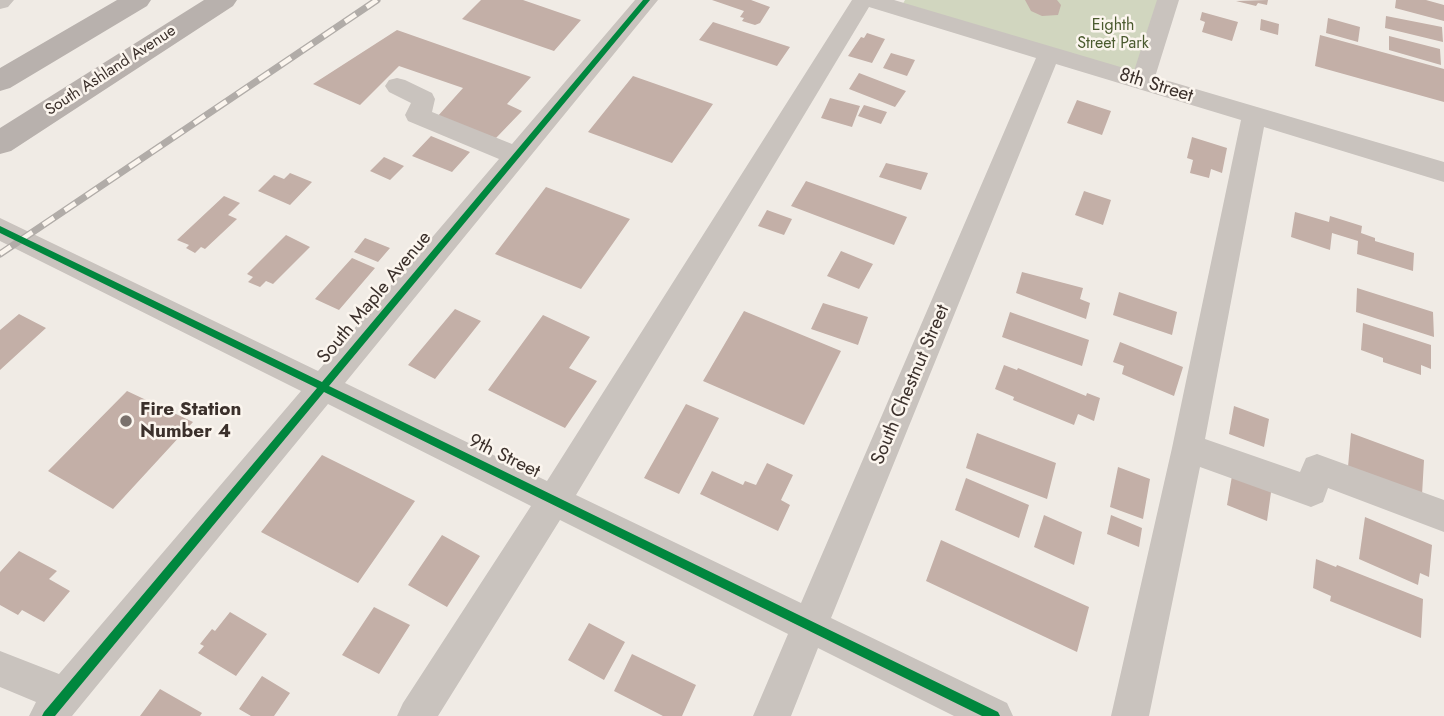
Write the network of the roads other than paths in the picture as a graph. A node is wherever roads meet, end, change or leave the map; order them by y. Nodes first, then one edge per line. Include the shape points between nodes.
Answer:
1 (137, 0) edge
2 (223, 0) edge
3 (647, 0) edge
4 (863, 0) edge
5 (869, 0) edge
6 (1168, 0) edge
7 (1049, 54) junction
8 (0, 82) edge
9 (1142, 82) junction
10 (397, 86) dead end
11 (1254, 115) junction
12 (42, 116) junction
13 (0, 143) edge
14 (516, 156) junction
15 (0, 159) edge
16 (1444, 172) edge
17 (0, 229) edge
18 (323, 387) junction
19 (1188, 448) junction
20 (554, 500) junction
21 (1444, 516) edge
22 (810, 626) junction
23 (0, 669) edge
24 (56, 706) edge
25 (416, 716) edge
26 (772, 716) edge
27 (994, 716) edge
28 (1130, 716) edge

1 - 8 main road
2 - 12 main road, South Ashland Avenue
3 - 14 street, South Maple Avenue
4 - 20 street
5 - 7 street, 8th Street
6 - 9 street
7 - 9 street, 8th Street
7 - 22 street, South Chestnut Street
9 - 11 street, 8th Street
10 - 14 street via 423,99 417,115
11 - 16 street, 8th Street
11 - 19 street
12 - 13 main road, South Ashland Avenue
12 - 15 main road
14 - 18 street, South Maple Avenue
17 - 18 street, 9th Street
18 - 20 street, 9th Street
18 - 24 street, South Maple Avenue
19 - 21 street via 1311,491 1317,469
19 - 28 street
20 - 22 street, 9th Street
20 - 25 street
22 - 26 street, South Chestnut Street
22 - 27 street, 9th Street
23 - 24 street

